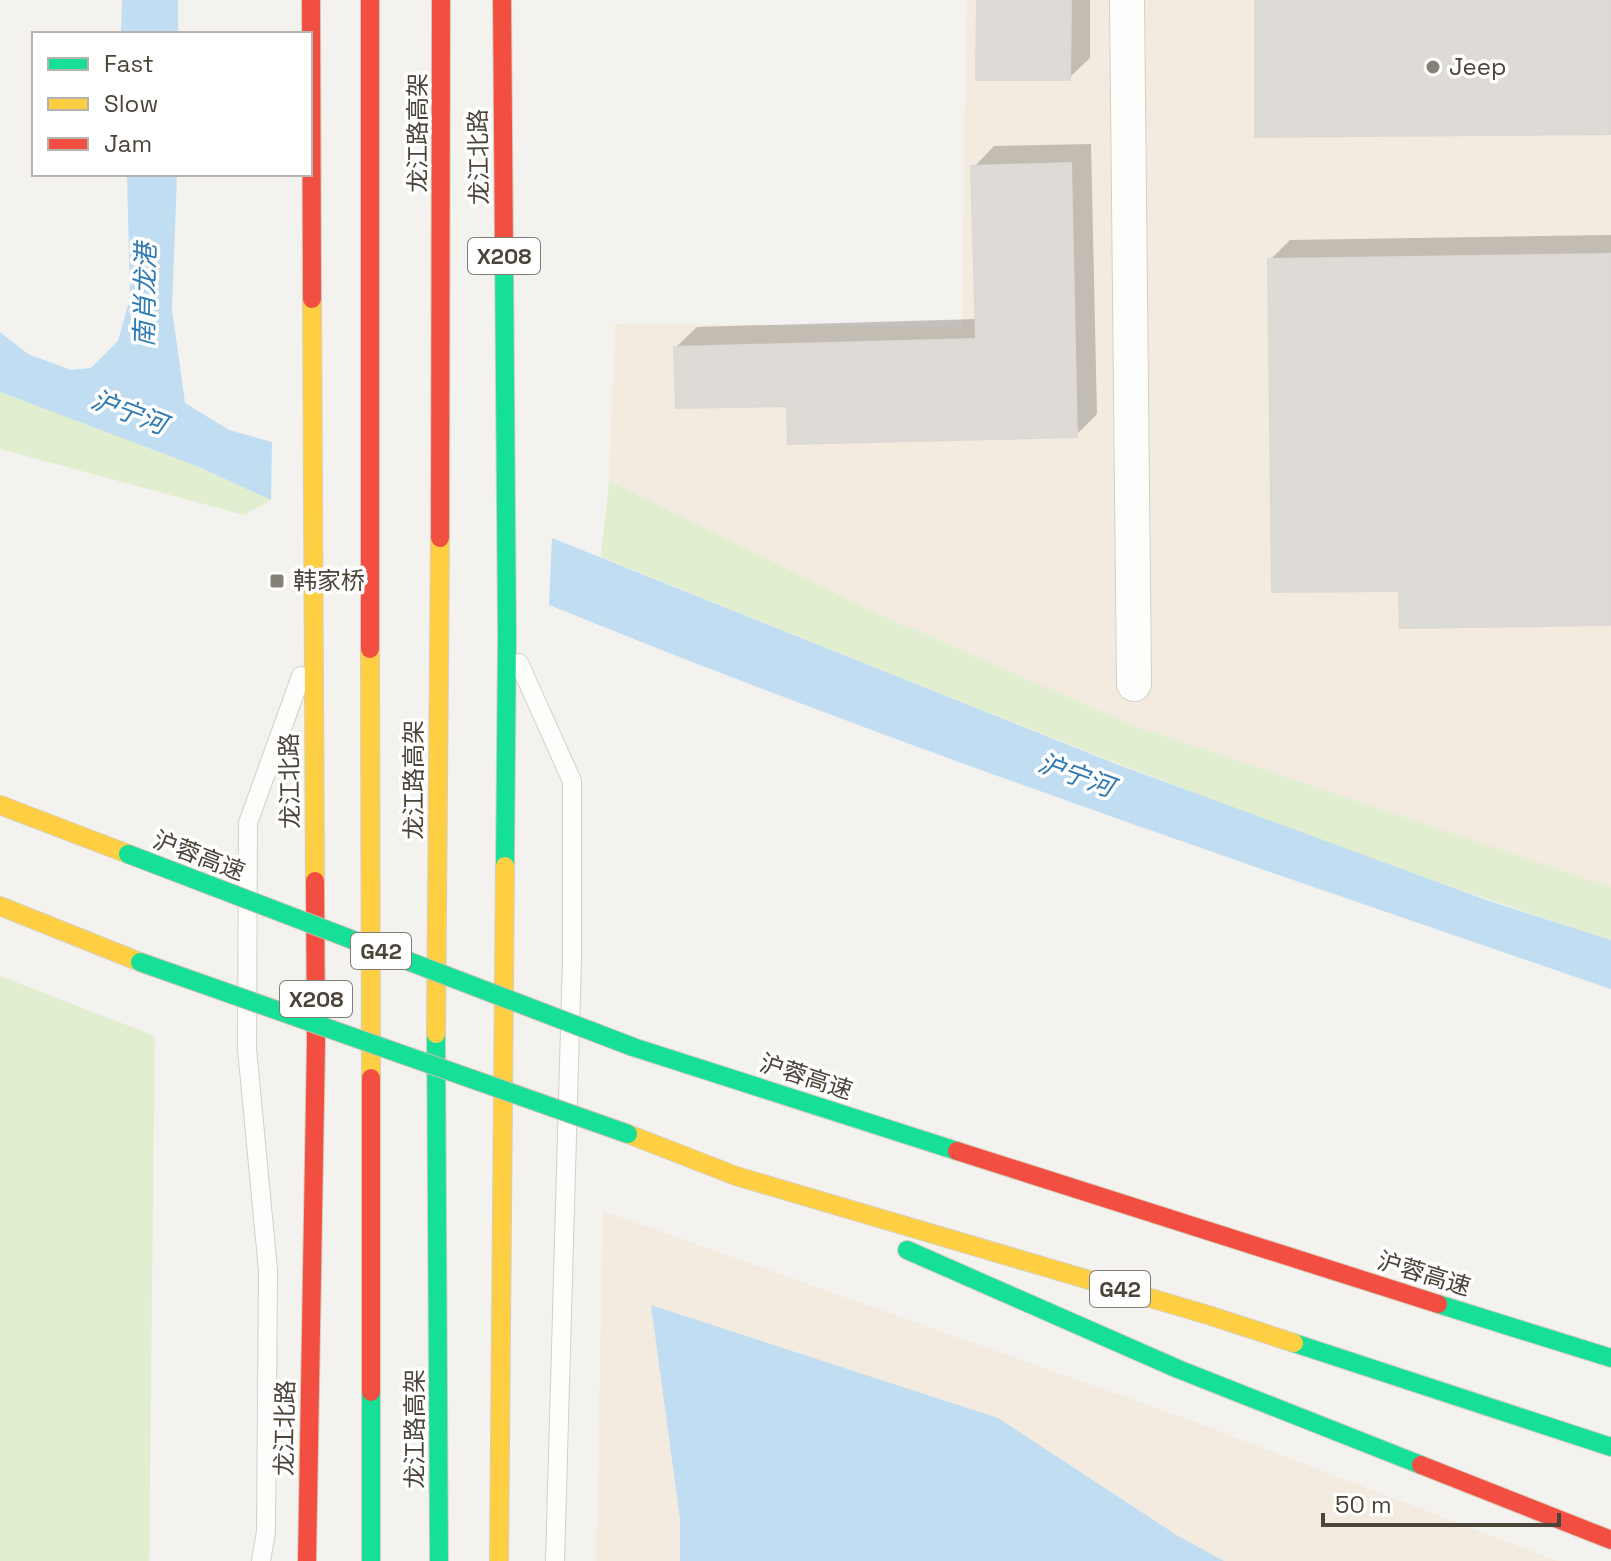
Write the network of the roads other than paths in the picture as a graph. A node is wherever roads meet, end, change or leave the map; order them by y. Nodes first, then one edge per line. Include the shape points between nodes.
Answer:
1 (311, 0) edge
2 (370, 0) edge
3 (441, 0) edge
4 (502, 0) edge
5 (1127, 0) edge
6 (311, 32) edge
7 (312, 176) edge
8 (507, 636) junction
9 (313, 644) junction
10 (1134, 684) dead end
11 (0, 805) edge
12 (0, 906) edge
13 (736, 1176) junction
14 (1611, 1358) edge
15 (1611, 1447) edge
16 (1611, 1540) edge
17 (261, 1561) edge
18 (307, 1561) edge
19 (371, 1561) edge
20 (439, 1561) edge
21 (499, 1561) edge
22 (555, 1561) edge

1 - 6 main road, 龙江北路 / X208
2 - 19 main road, 龙江路高架
3 - 20 main road, 龙江路高架
4 - 8 main road, 龙江北路 / X208
5 - 10 street
7 - 9 main road, 龙江北路 / X208
8 - 21 main road, 龙江北路 / X208
8 - 22 lane via 572,781
9 - 17 lane via 248,823 247,1049 268,1270 266,1532
9 - 18 main road, 龙江北路 / X208 via 316,1042
11 - 14 main road, 沪蓉高速 / G42, bridge via 633,1047
12 - 13 main road, G42, bridge via 140,962
13 - 15 main road, G42 via 1208,1315
13 - 16 main road via 1178,1369

